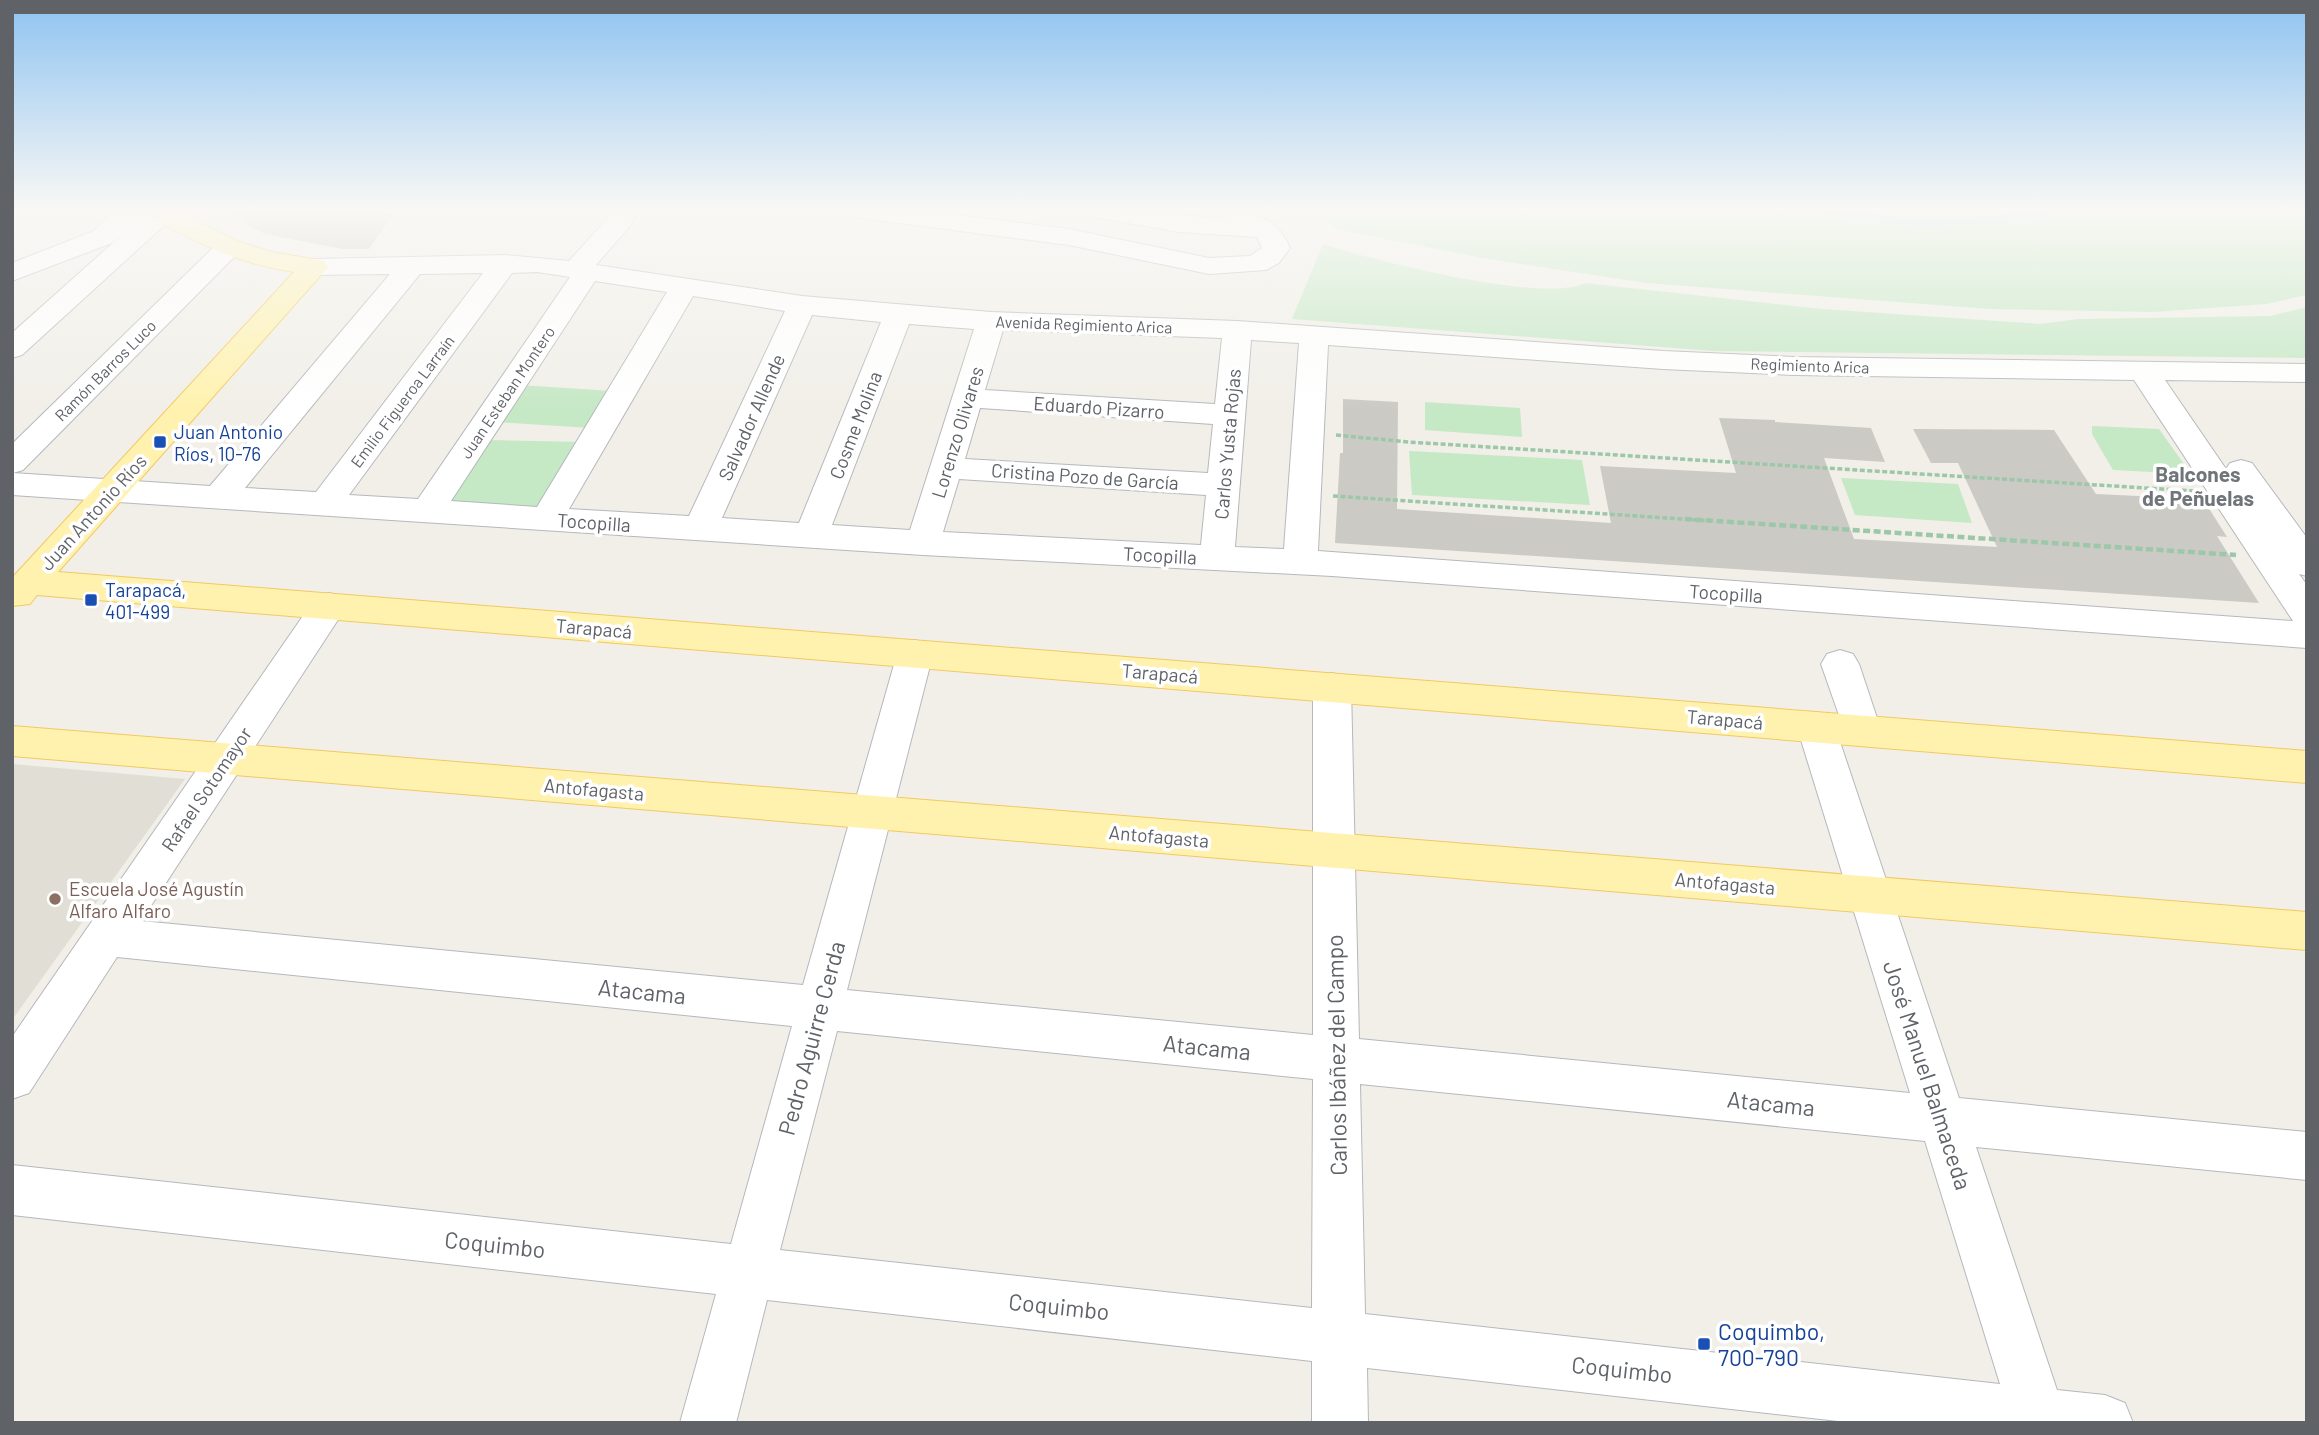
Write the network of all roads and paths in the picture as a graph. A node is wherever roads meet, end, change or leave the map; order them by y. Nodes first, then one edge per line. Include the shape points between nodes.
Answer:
1 (89, 277) edge
2 (200, 277) edge
3 (305, 277) edge
4 (403, 277) edge
5 (495, 277) edge
6 (577, 277) edge
7 (619, 277) edge
8 (81, 286) junction
9 (684, 287) junction
10 (12, 293) edge
11 (802, 305) junction
12 (898, 315) junction
13 (991, 321) junction
14 (1237, 330) junction
15 (1314, 335) junction
16 (12, 349) edge
17 (2158, 372) junction
18 (2307, 373) edge
19 (967, 398) junction
20 (1230, 415) junction
21 (1308, 433) junction
22 (12, 463) edge
23 (946, 467) junction
24 (12, 484) edge
25 (1224, 485) junction
26 (112, 491) junction
27 (1304, 494) junction
28 (2225, 494) junction
29 (219, 497) junction
30 (325, 504) junction
31 (428, 511) junction
32 (547, 518) junction
33 (700, 529) junction
34 (811, 536) junction
35 (923, 543) junction
36 (2268, 557) junction
37 (1217, 558) junction
38 (1300, 563) junction
39 (2307, 564) edge
40 (18, 588) edge
41 (329, 606) junction
42 (2307, 613) edge
43 (2307, 635) edge
44 (915, 654) junction
45 (1840, 664) dead end
46 (1332, 687) junction
47 (1816, 727) junction
48 (1862, 730) junction
49 (12, 741) edge
50 (227, 758) junction
51 (2307, 766) edge
52 (873, 812) junction
53 (1334, 850) junction
54 (1870, 895) junction
55 (2307, 931) edge
56 (107, 937) junction
57 (819, 1009) junction
58 (1336, 1060) junction
59 (12, 1077) edge
60 (1942, 1120) junction
61 (2307, 1156) edge
62 (12, 1190) edge
63 (748, 1272) junction
64 (1339, 1337) junction
65 (2039, 1419) edge
66 (708, 1423) edge
67 (1340, 1423) edge
68 (2105, 1423) edge

1 - 8 street
2 - 22 street, Ramón Barros Luco
3 - 26 main road, Juan Antonio Ríos
4 - 29 street
5 - 30 street, Emilio Figueroa Larraín
6 - 31 street, Juan Esteban Montero
7 - 9 street, Avenida Regimiento Arica
8 - 10 street via 39,283
8 - 16 street
9 - 11 street, Avenida Regimiento Arica
9 - 32 street
11 - 12 street, Avenida Regimiento Arica
11 - 33 street, Salvador Allende
12 - 13 street, Avenida Regimiento Arica
12 - 34 street, Cosme Molina
13 - 14 street, Avenida Regimiento Arica
13 - 19 street, Lorenzo Olivares
14 - 15 street, Avenida Regimiento Arica
14 - 20 street, Carlos Yusta Rojas
15 - 17 street, Regimiento Arica via 1780,365
15 - 21 street
17 - 18 street, Regimiento Arica
17 - 28 street
17 - 39 street
19 - 20 street, Eduardo Pizarro
19 - 23 street, Lorenzo Olivares
20 - 25 street, Carlos Yusta Rojas
21 - 27 street
21 - 28 path
23 - 25 street, Cristina Pozo de García
23 - 35 street, Lorenzo Olivares
24 - 26 street, Tocopilla
25 - 37 street, Carlos Yusta Rojas
26 - 29 street, Tocopilla
26 - 40 main road, Juan Antonio Ríos
27 - 36 path
27 - 38 street
28 - 36 street
29 - 30 street, Tocopilla
30 - 31 street, Tocopilla
31 - 32 street, Tocopilla
32 - 33 street, Tocopilla
33 - 34 street, Tocopilla
34 - 35 street, Tocopilla
35 - 37 street, Tocopilla
36 - 42 street
37 - 38 street, Tocopilla
38 - 43 street, Tocopilla
40 - 41 main road, Tarapacá
41 - 44 main road, Tarapacá
41 - 50 street, Rafael Sotomayor
44 - 46 main road, Tarapacá
44 - 52 street, Pedro Aguirre Cerda
45 - 48 street
46 - 47 main road, Tarapacá
46 - 53 street, Carlos Ibáñez del Campo
47 - 48 main road, Tarapacá
47 - 54 street, José Manuel Balmaceda
48 - 51 main road, Tarapacá
49 - 50 main road, Antofagasta
50 - 52 main road, Antofagasta
50 - 56 street, Rafael Sotomayor
52 - 53 main road, Antofagasta
52 - 57 street, Pedro Aguirre Cerda
53 - 54 main road, Antofagasta
53 - 58 street, Carlos Ibáñez del Campo
54 - 55 main road, Antofagasta
54 - 60 street, José Manuel Balmaceda
56 - 57 street, Atacama
56 - 59 street, Rafael Sotomayor
57 - 58 street, Atacama
57 - 63 street, Pedro Aguirre Cerda
58 - 60 street, Atacama
58 - 64 street, Carlos Ibáñez del Campo
60 - 61 street, Atacama
60 - 65 street, José Manuel Balmaceda
62 - 63 street, Coquimbo
63 - 64 street, Coquimbo
63 - 66 street, Pedro Aguirre Cerda
64 - 65 street, Coquimbo
64 - 67 street, Carlos Ibáñez del Campo
65 - 68 street, Coquimbo

